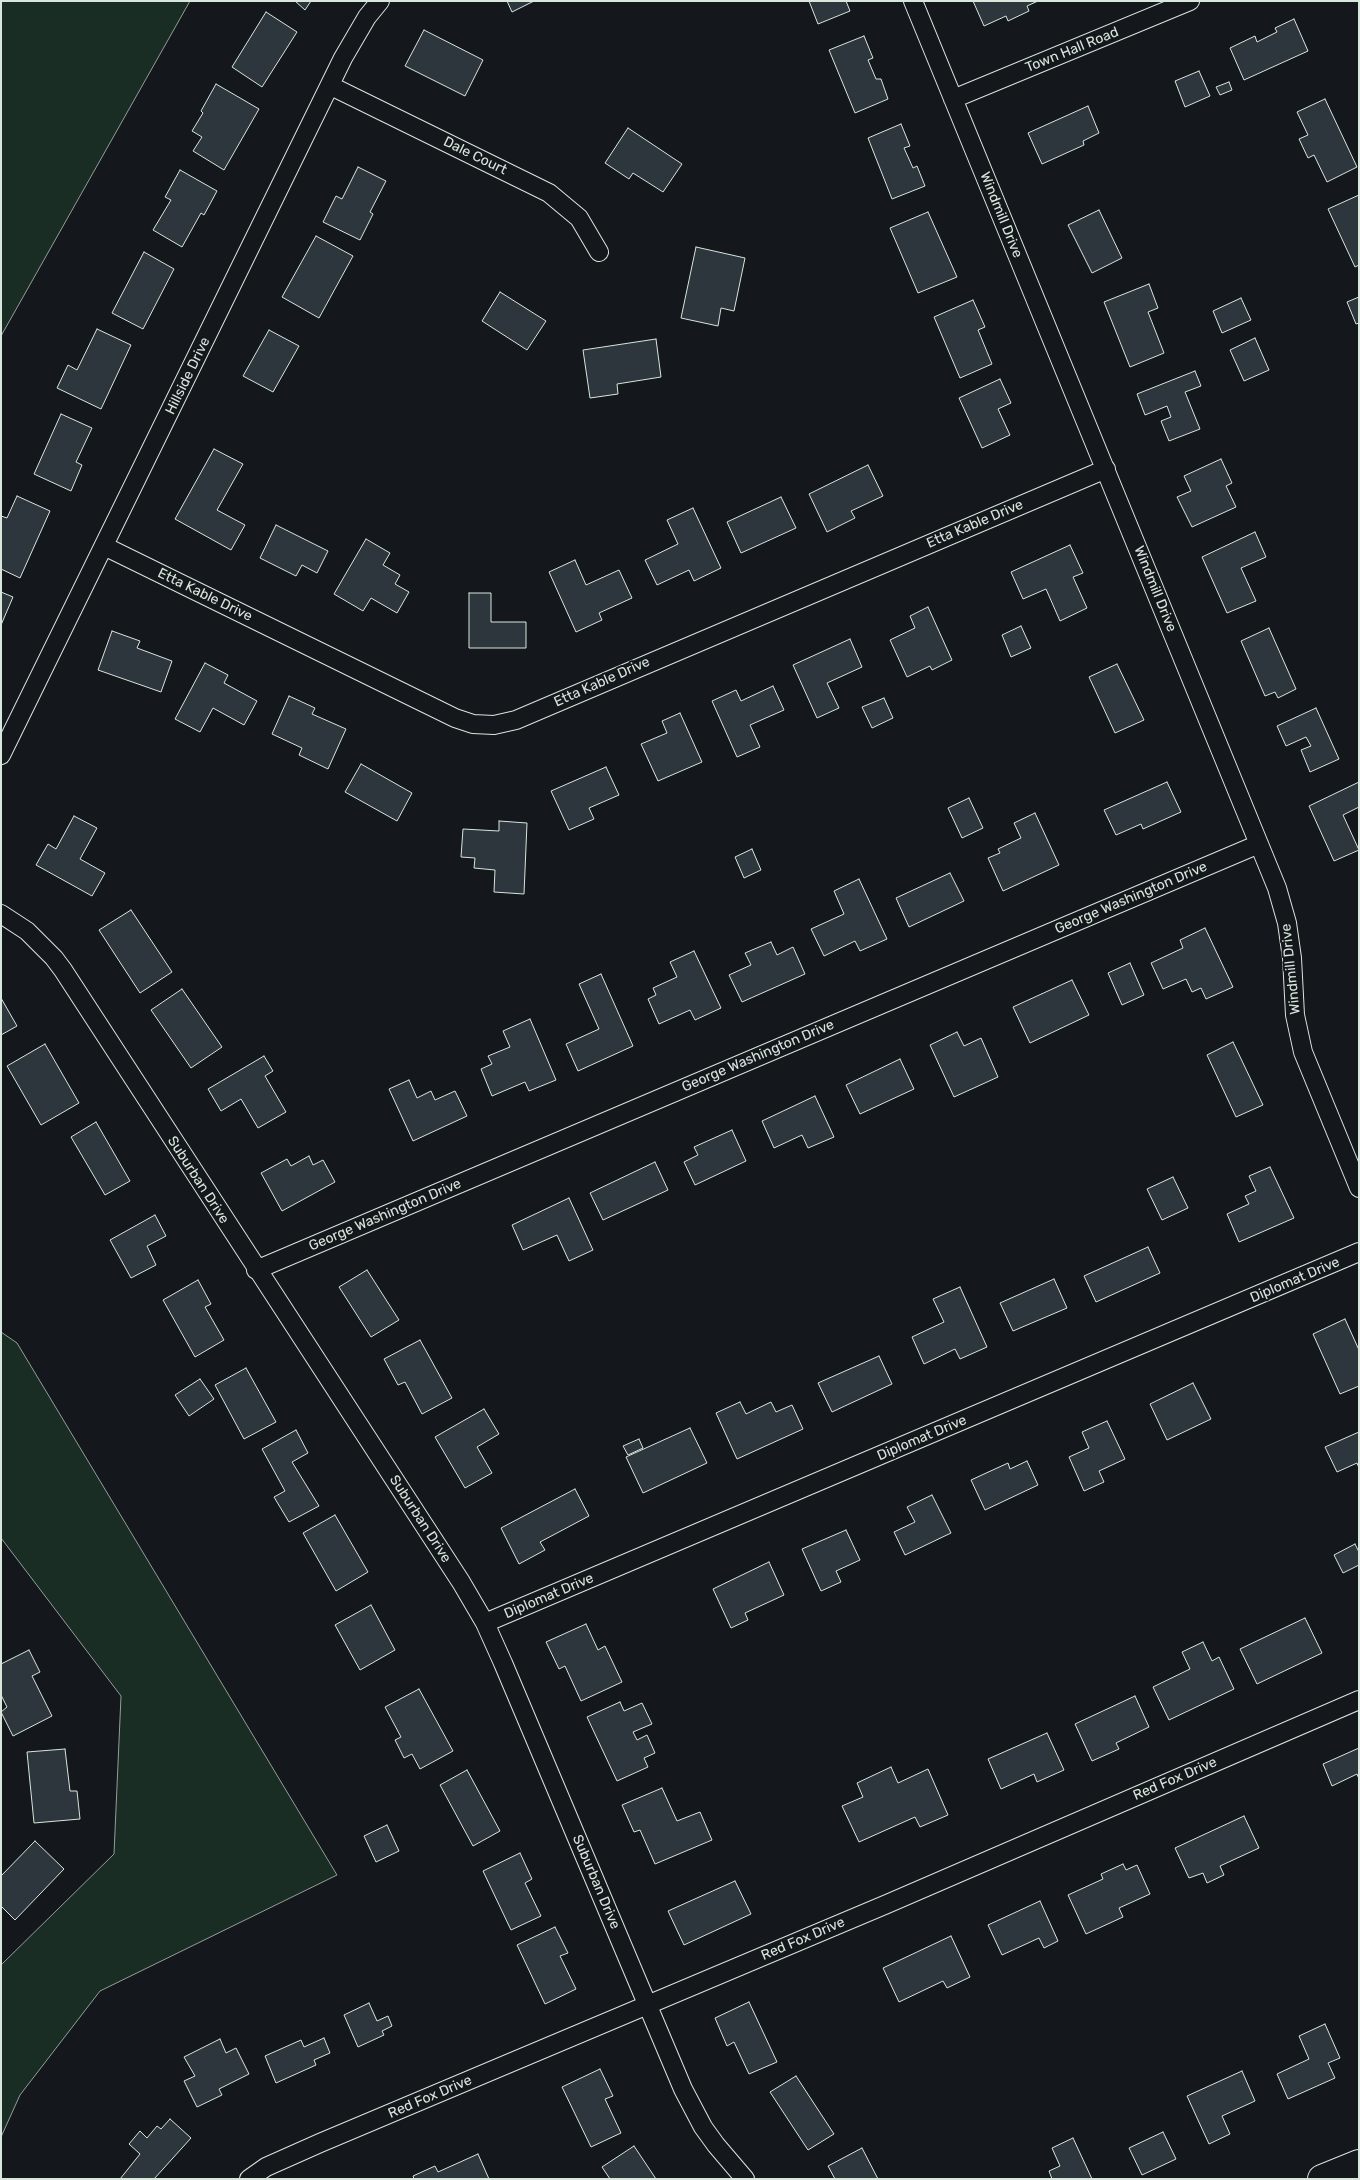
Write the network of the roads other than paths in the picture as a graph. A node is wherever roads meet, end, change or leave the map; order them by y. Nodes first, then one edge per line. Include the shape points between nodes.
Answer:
1 (380, 1) edge
2 (913, 1) edge
3 (1190, 1) edge
4 (331, 86) junction
5 (953, 100) junction
6 (599, 252) dead end
7 (1106, 468) junction
8 (104, 546) junction
9 (1, 755) edge
10 (1260, 844) junction
11 (1, 914) edge
12 (1359, 1188) edge
13 (1359, 1252) edge
14 (256, 1270) junction
15 (485, 1623) junction
16 (1359, 1700) edge
17 (647, 2004) junction
18 (1359, 2164) edge
19 (249, 2179) edge
20 (745, 2179) edge
21 (1322, 2179) edge

1 - 4 street, Hillside Drive via 343,58
2 - 5 street, Windmill Drive
3 - 5 street, Town Hall Road
4 - 6 street, Dale Court via 549,193 579,218
4 - 8 street, Hillside Drive
5 - 7 street, Windmill Drive
7 - 8 street, Etta Kable Drive via 516,720 494,725 473,724 455,718
7 - 10 street, Windmill Drive
8 - 9 street, Hillside Drive
10 - 12 street, Windmill Drive via 1287,923 1295,1015 1303,1052
10 - 14 street, George Washington Drive
11 - 14 street, Suburban Drive via 27,931 63,970
13 - 15 street, Diplomat Drive
14 - 15 street, Suburban Drive
15 - 17 street, Suburban Drive
16 - 17 street, Red Fox Drive
17 - 19 street, Red Fox Drive via 320,2143 266,2167
17 - 20 street, Suburban Drive via 703,2127
18 - 21 main road

